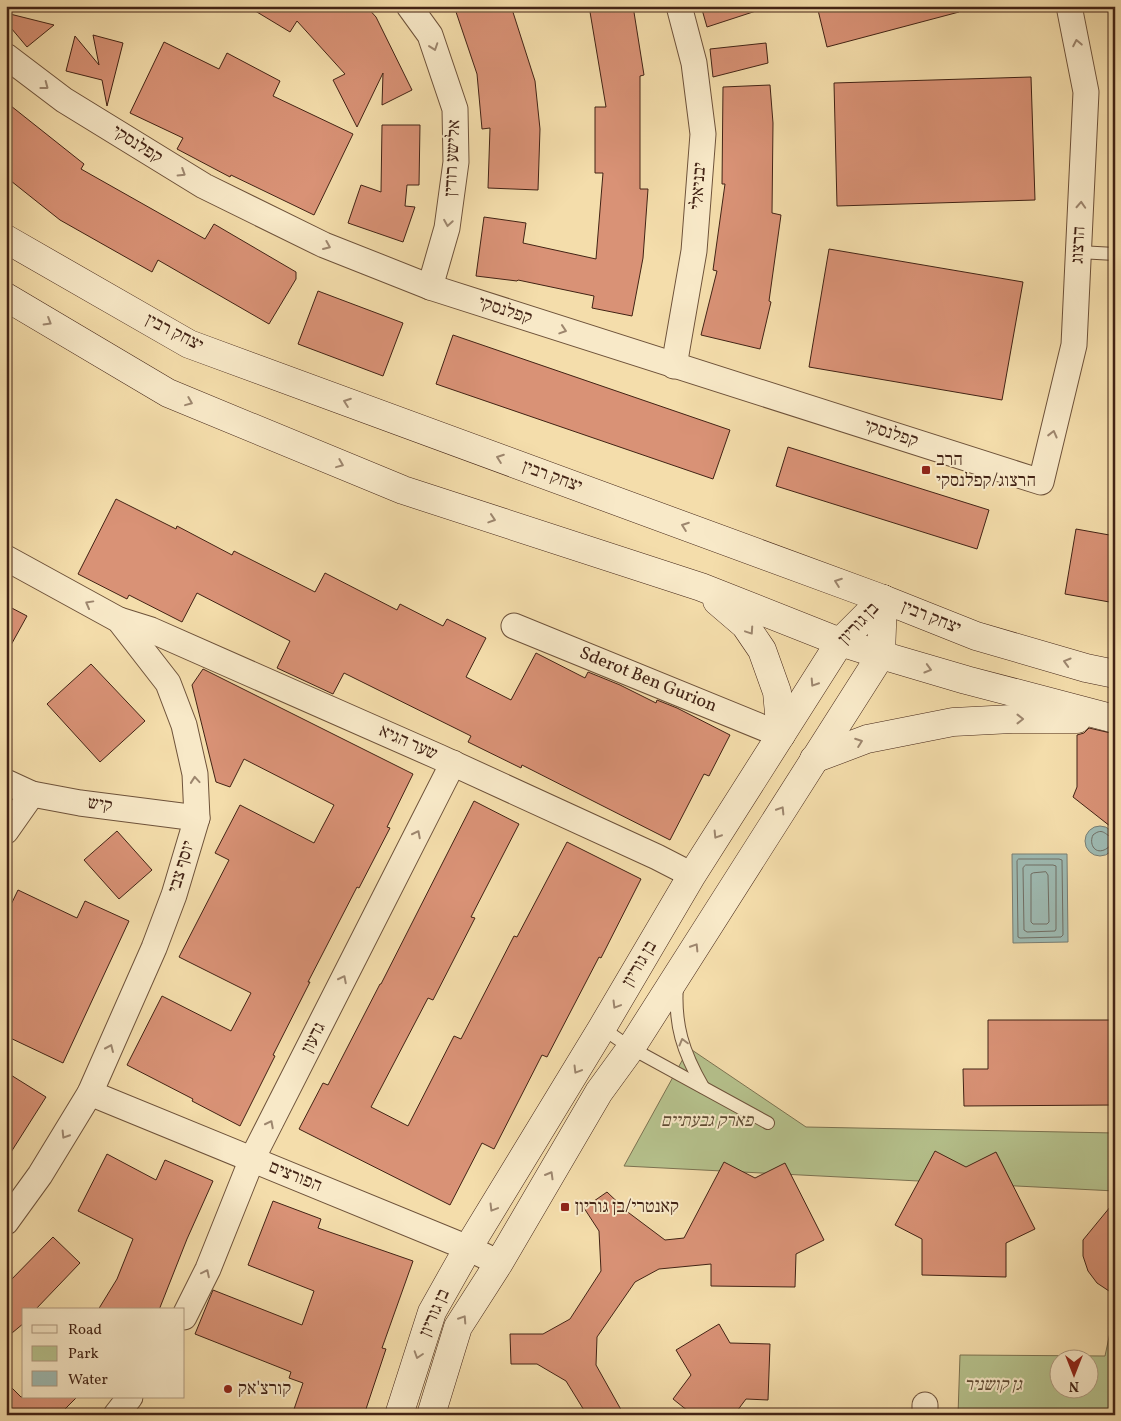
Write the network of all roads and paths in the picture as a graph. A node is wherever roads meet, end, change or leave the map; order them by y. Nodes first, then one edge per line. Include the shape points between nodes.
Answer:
1 (409, 6) edge
2 (680, 6) edge
3 (1069, 6) edge
4 (6, 56) edge
5 (6, 238) edge
6 (1079, 252) junction
7 (1115, 254) edge
8 (430, 287) junction
9 (6, 297) edge
10 (674, 366) junction
11 (1041, 482) joint
12 (6, 558) edge
13 (701, 587) junction
14 (883, 599) junction
15 (119, 620) junction
16 (514, 626) dead end
17 (840, 642) junction
18 (881, 655) junction
19 (1115, 674) edge
20 (1115, 719) edge
21 (781, 735) junction
22 (814, 759) junction
23 (453, 763) junction
24 (6, 782) edge
25 (32, 794) junction
26 (197, 818) junction
27 (6, 831) edge
28 (692, 874) junction
29 (678, 974) junction
30 (602, 1028) junction
31 (631, 1048) junction
32 (703, 1087) junction
33 (90, 1093) junction
34 (768, 1123) dead end
35 (252, 1159) junction
36 (6, 1222) edge
37 (468, 1248) junction
38 (499, 1263) junction
39 (185, 1315) edge
40 (129, 1398) edge
41 (116, 1415) edge
42 (399, 1415) edge
43 (431, 1415) edge

1 -> 8 street, אלישע רודין via 430,36 455,108 456,162 447,228
2 - 10 street, יבניאלי via 694,63 703,134 694,251
6 -> 3 street, הרצוג via 1086,92
4 -> 8 street, קפלנסקי via 64,100 204,186 324,245
14 -> 5 main road, יצחק רבין via 189,344
6 - 7 lane
11 -> 6 street, הרצוג via 1074,345
8 -> 10 street, קפלנסקי
9 -> 13 main road via 168,393 403,490
10 - 11 street, קפלנסקי
15 -> 12 street, יוסף צבי
13 - 17 main road
13 -> 21 main road via 746,625 762,650 777,692
14 - 17 main road, בן גוריון
14 - 18 main road, בן גוריון
19 -> 14 main road, יצחק רבין via 976,636
15 - 23 street, שער הגיא via 151,630
26 -> 15 street, יוסף צבי via 195,774 184,725 168,683
16 - 21 street, Sderot Ben Gurion
17 - 18 main road
17 -> 21 main road, בן גוריון
18 -> 20 main road
18 - 22 main road, בן גוריון
22 -> 20 main road via 867,739 953,722
21 -> 28 main road, בן גוריון
29 -> 22 main road, בן גוריון
23 - 28 street, שער הגיא
35 -> 23 street, גדעון
24 - 25 street, קיש
25 - 26 street, קיש
25 - 27 street
33 -> 26 street, יוסף צבי via 154,948
28 -> 30 main road, בן גוריון
29 - 31 main road, בן גוריון
32 -> 29 lane via 691,1066 679,1030
30 - 31 lane
30 -> 37 main road, בן גוריון
31 - 32 lane
38 -> 31 main road, בן גוריון via 599,1092
32 - 34 lane
33 - 35 street, הפורצים
33 -> 36 street, יוסף צבי via 40,1175
35 - 37 street, הפורצים
39 -> 35 street, גדעון via 208,1269
37 - 38 street, הפורצים
37 -> 42 main road, בן גוריון via 432,1312
43 -> 38 main road, בן גוריון via 458,1327
40 - 41 street

